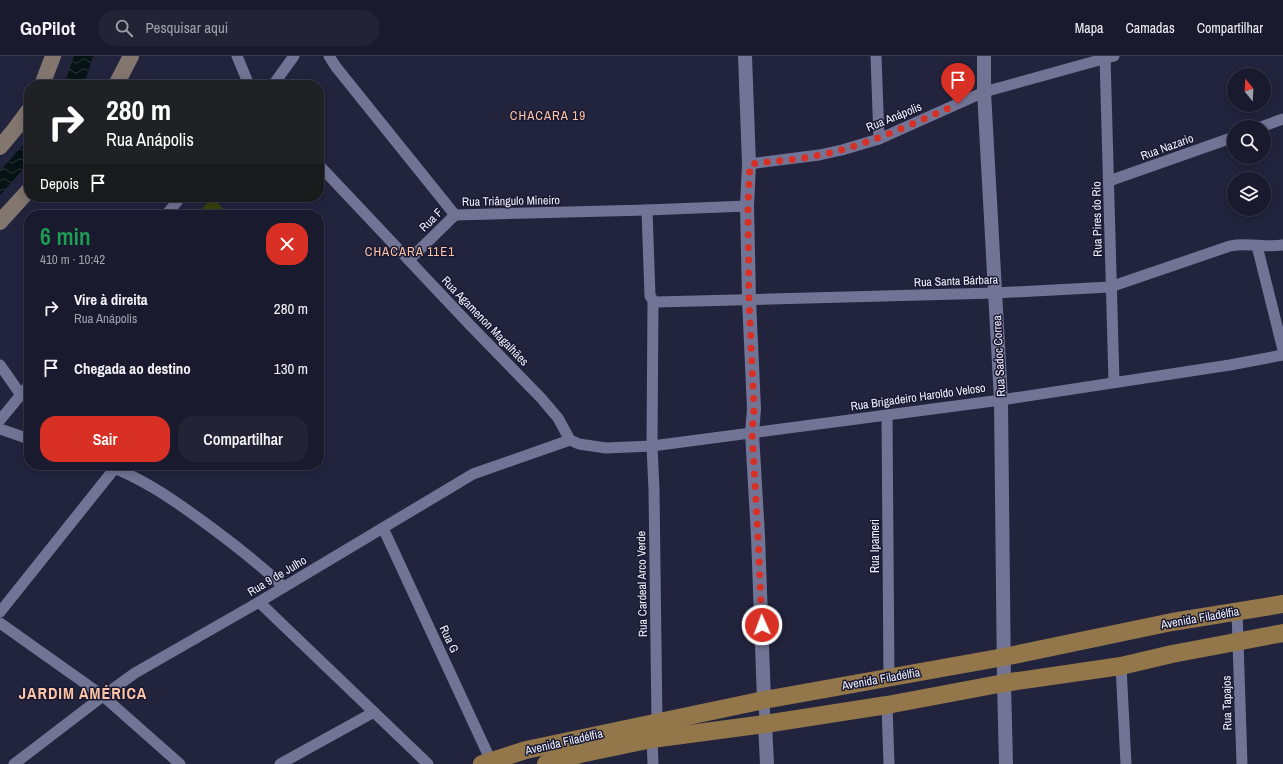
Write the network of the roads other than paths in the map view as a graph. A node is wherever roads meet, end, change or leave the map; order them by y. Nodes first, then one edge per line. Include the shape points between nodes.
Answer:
1 (53, 56) edge
2 (131, 56) edge
3 (237, 56) edge
4 (294, 56) edge
5 (329, 56) edge
6 (745, 56) edge
7 (876, 56) edge
8 (984, 56) edge
9 (1108, 57) edge
10 (44, 80) edge
11 (119, 80) edge
12 (247, 80) edge
13 (277, 80) edge
14 (984, 92) junction
15 (24, 117) edge
16 (1283, 119) edge
17 (1271, 123) edge
18 (879, 138) junction
19 (1227, 139) edge
20 (0, 147) edge
21 (750, 164) junction
22 (324, 170) edge
23 (1109, 181) junction
24 (24, 196) edge
25 (177, 202) edge
26 (748, 206) junction
27 (170, 210) edge
28 (647, 210) junction
29 (455, 215) junction
30 (0, 222) edge
31 (1283, 245) edge
32 (1257, 246) junction
33 (409, 260) junction
34 (1110, 287) junction
35 (995, 293) junction
36 (652, 298) junction
37 (749, 299) junction
38 (1283, 350) edge
39 (1283, 355) edge
40 (0, 365) edge
41 (1114, 382) junction
42 (24, 391) edge
43 (21, 395) junction
44 (1001, 400) junction
45 (887, 415) junction
46 (0, 420) edge
47 (0, 429) edge
48 (752, 433) junction
49 (24, 437) edge
50 (574, 442) junction
51 (652, 446) junction
52 (108, 470) edge
53 (116, 470) edge
54 (383, 528) junction
55 (284, 587) junction
56 (259, 602) junction
57 (1283, 604) edge
58 (1238, 611) junction
59 (0, 612) edge
60 (0, 623) edge
61 (1283, 633) edge
62 (1239, 641) junction
63 (1004, 657) junction
64 (1122, 666) junction
65 (889, 678) junction
66 (1004, 683) junction
67 (103, 696) junction
68 (764, 700) junction
69 (886, 705) junction
70 (374, 712) junction
71 (656, 722) junction
72 (765, 724) junction
73 (652, 739) junction
74 (486, 762) edge
75 (14, 764) edge
76 (180, 764) edge
77 (280, 764) edge
78 (428, 764) edge
79 (546, 764) edge
80 (653, 764) edge
81 (767, 764) edge
82 (889, 764) edge
83 (1006, 764) edge
84 (1126, 764) edge
85 (1242, 764) edge

1 - 10 main road
2 - 11 main road
3 - 12 street
4 - 13 street
5 - 29 street, Rua Triângulo Mineiro
6 - 21 street
7 - 18 street
8 - 14 street, Rua Sadoc Correa
9 - 14 street, Rua Anápolis
9 - 23 street, Rua Pires do Rio
14 - 18 street, Rua Anápolis
14 - 35 street, Rua Sadoc Correa
15 - 20 main road
16 - 17 street
18 - 21 street, Rua Anápolis via 818,155
19 - 23 street, Rua Nazario
21 - 26 street
22 - 33 street, Rua Agamenon Magalhães
23 - 34 street, Rua Pires do Rio
24 - 30 main road
25 - 27 street
26 - 28 street, Rua Triângulo Mineiro
26 - 37 street
28 - 29 street, Rua Triângulo Mineiro
28 - 36 street
29 - 33 street, Rua F
31 - 32 street, Rua Santa Bárbara
32 - 34 street, Rua Santa Bárbara via 1243,243 1230,246
32 - 38 street
33 - 50 street, Rua Agamenon Magalhães via 541,398
34 - 35 street, Rua Santa Bárbara
34 - 41 street, Rua Pires do Rio
35 - 37 street, Rua Santa Bárbara
35 - 44 street, Rua Sadoc Correa
36 - 37 street, Rua Santa Bárbara via 656,302
36 - 51 street, Rua Cardeal Arco Verde
37 - 48 street via 754,409
39 - 41 street, Rua Brigadeiro Haroldo Veloso
40 - 43 street
41 - 44 street, Rua Brigadeiro Haroldo Veloso
42 - 43 street
43 - 46 street
44 - 45 street, Rua Brigadeiro Haroldo Veloso
44 - 63 street, Rua Sadoc Correa
45 - 48 street, Rua Brigadeiro Haroldo Veloso
45 - 65 street, Rua Ipameri
47 - 49 street
48 - 51 street, Rua Brigadeiro Haroldo Veloso
48 - 68 street
50 - 51 street, Rua Brigadeiro Haroldo Veloso via 606,448
50 - 54 street, Rua 9 de Julho via 473,474
51 - 71 street, Rua Cardeal Arco Verde
52 - 59 street
53 - 55 street via 154,488 180,505 264,568
54 - 55 street, Rua 9 de Julho
54 - 74 street, Rua G
55 - 56 street, Rua 9 de Julho
56 - 67 street, Rua 9 de Julho via 135,673
56 - 70 street
57 - 58 main road, Avenida Filadélfia
58 - 62 street, Rua Tapajos
58 - 63 main road, Avenida Filadélfia
60 - 67 street
61 - 62 main road, Avenida Filadélfia
62 - 64 main road, Avenida Filadélfia
62 - 85 street, Rua Tapajos
63 - 65 main road, Avenida Filadélfia
63 - 66 street, Rua Sadoc Correa
64 - 66 main road, Avenida Filadélfia
64 - 84 street
65 - 68 main road, Avenida Filadélfia
66 - 69 main road, Avenida Filadélfia
66 - 83 street, Rua Sadoc Correa
67 - 75 street, Rua 9 de Julho
67 - 76 street
68 - 71 main road, Avenida Filadélfia
68 - 72 street
69 - 72 main road, Avenida Filadélfia
69 - 82 street
70 - 77 street
70 - 78 street
71 - 74 main road, Avenida Filadélfia via 526,750
72 - 73 main road, Avenida Filadélfia
72 - 81 street
73 - 79 main road, Avenida Filadélfia
73 - 80 street

